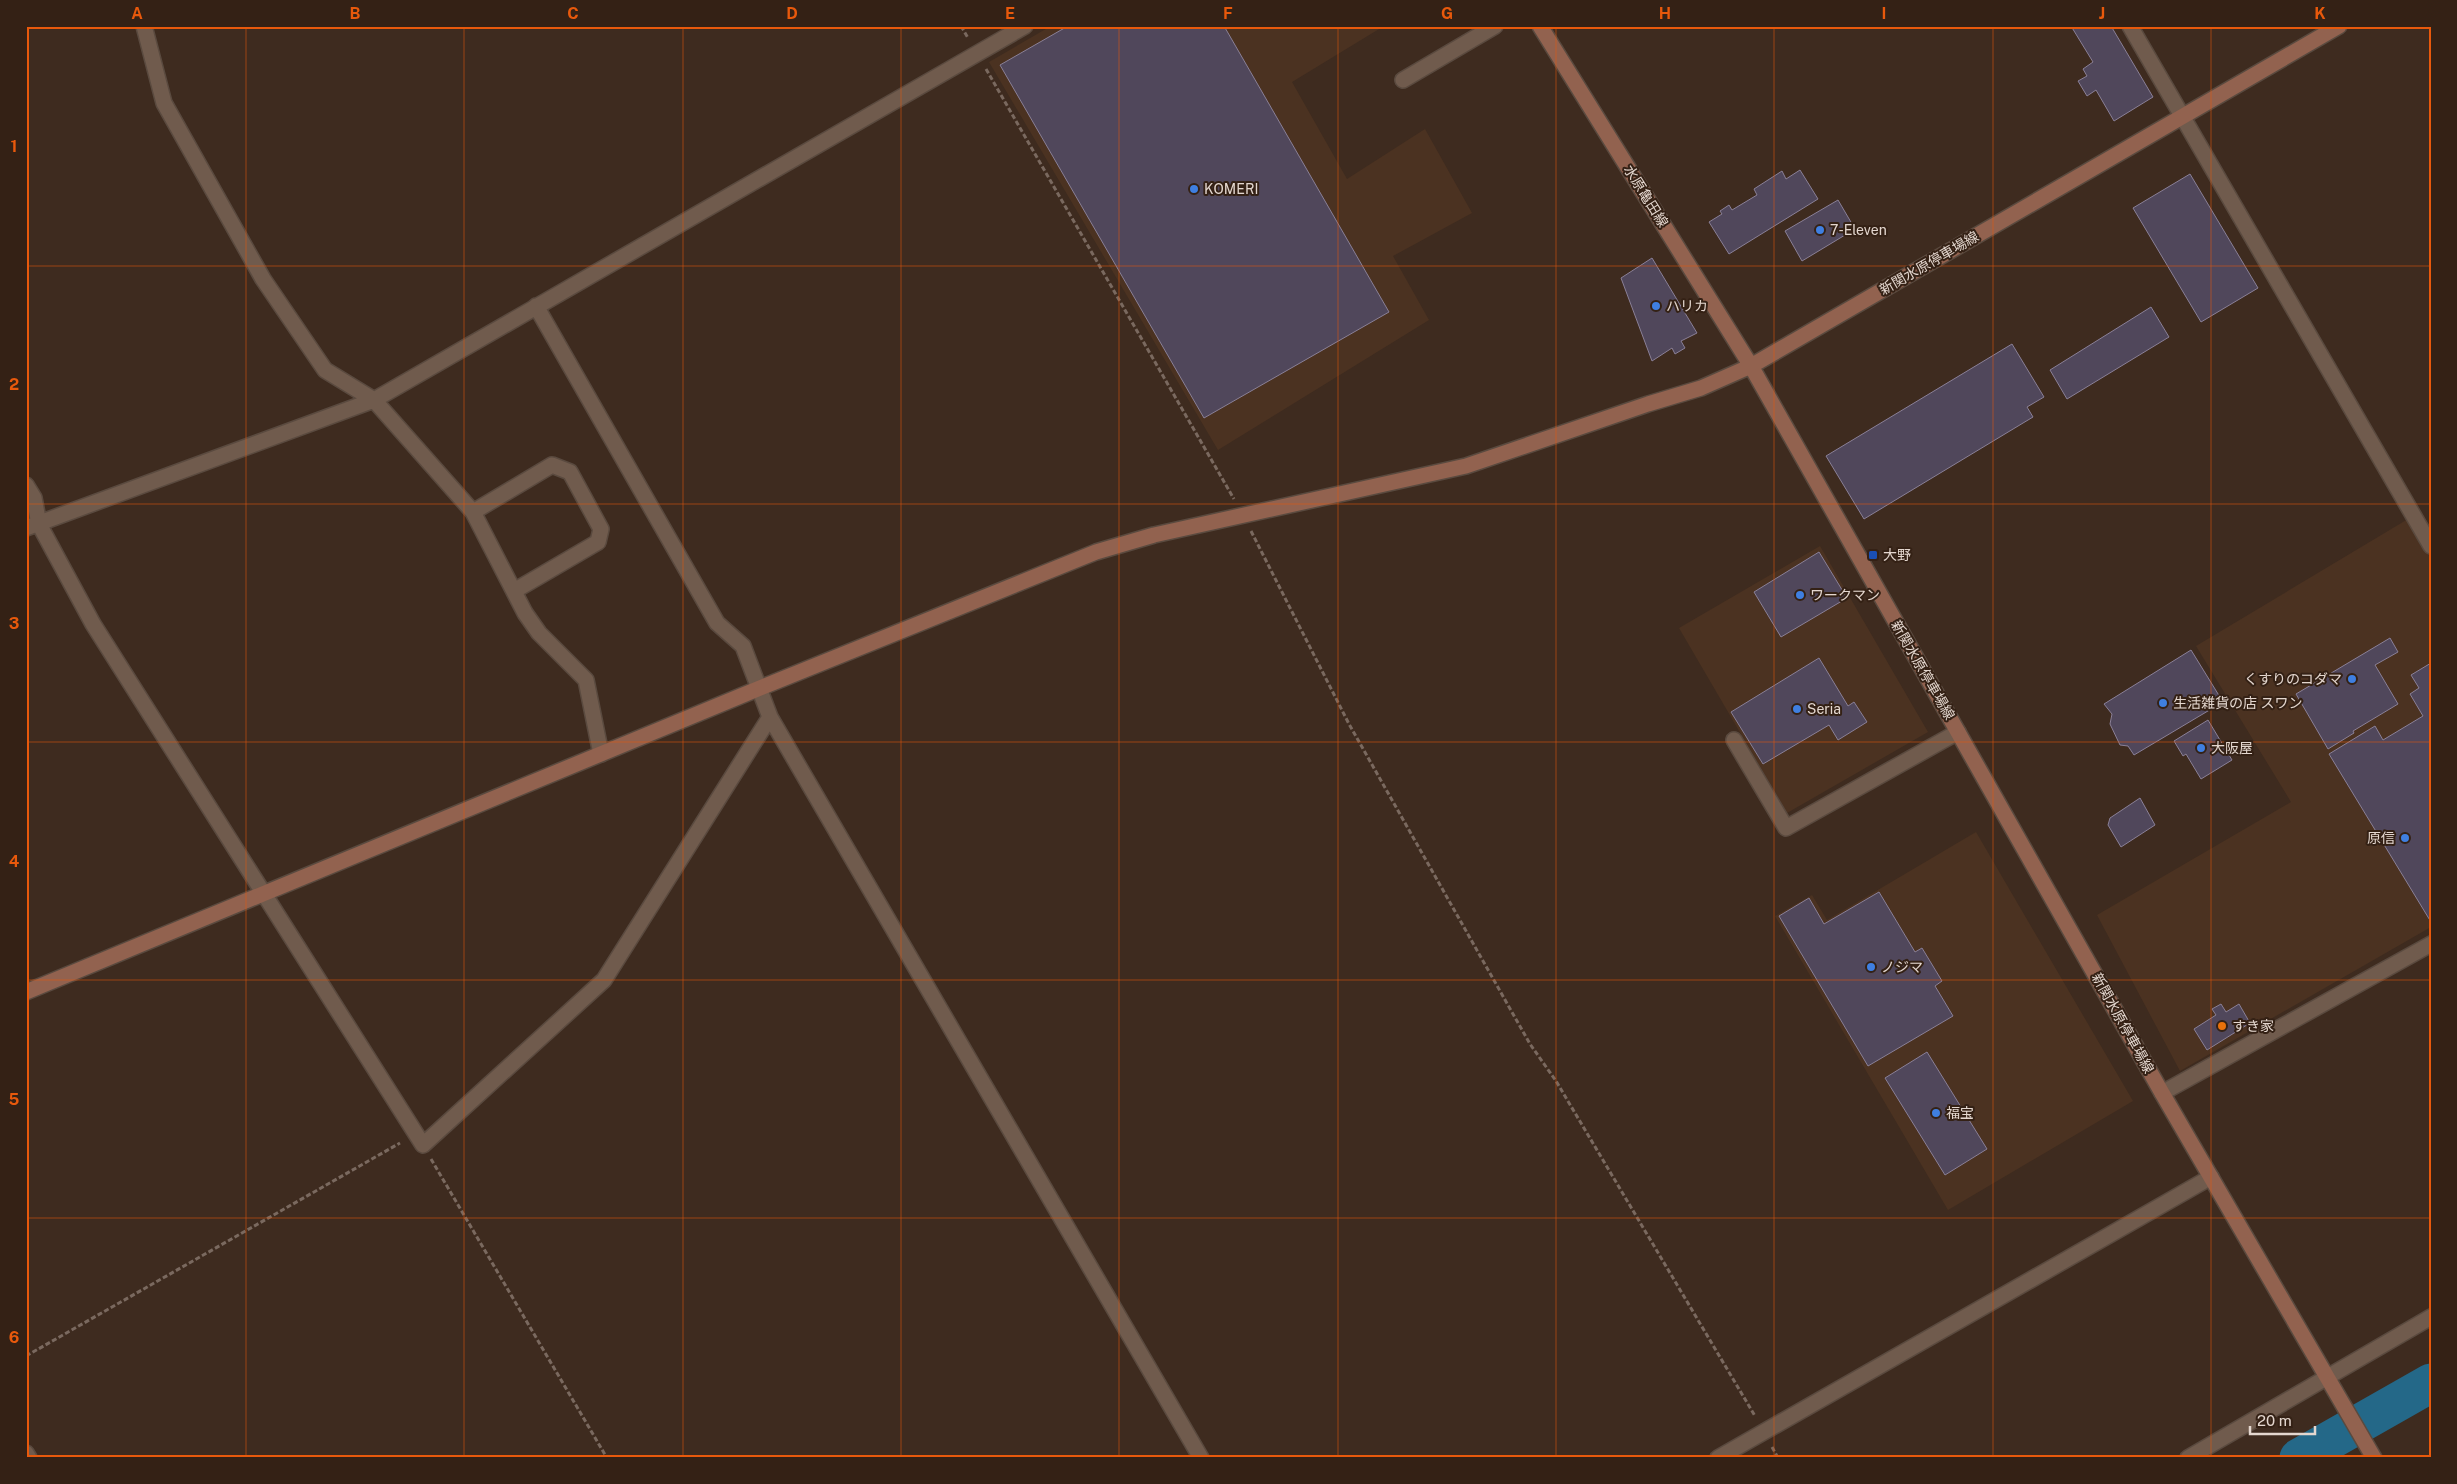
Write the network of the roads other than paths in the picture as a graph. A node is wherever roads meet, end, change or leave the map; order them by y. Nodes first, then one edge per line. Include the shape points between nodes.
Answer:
1 (144, 26) edge
2 (1026, 26) edge
3 (1495, 26) edge
4 (1540, 26) edge
5 (2130, 26) edge
6 (2338, 26) edge
7 (1402, 80) dead end
8 (2184, 115) junction
9 (536, 306) junction
10 (1751, 366) junction
11 (374, 400) junction
12 (26, 485) edge
13 (473, 512) junction
14 (33, 526) edge
15 (2431, 546) edge
16 (514, 591) junction
17 (760, 688) junction
18 (770, 717) junction
19 (1958, 732) junction
20 (1734, 740) dead end
21 (601, 754) junction
22 (263, 893) junction
23 (2431, 944) edge
24 (26, 992) edge
25 (2162, 1093) junction
26 (2211, 1177) junction
27 (2431, 1318) edge
28 (2330, 1380) junction
29 (26, 1453) edge
30 (29, 1458) edge
31 (1201, 1458) edge
32 (1718, 1458) edge
33 (2188, 1458) edge
34 (2374, 1458) edge

1 - 11 street via 164,103 263,279 325,370
2 - 9 street
3 - 7 street
4 - 10 main road, 水原亀田線
5 - 8 street
6 - 8 main road, 新関水原停車場線
8 - 10 main road, 新関水原停車場線
8 - 15 street
9 - 11 street
9 - 17 street via 717,623 743,646
10 - 17 main road via 1701,388 1466,466 1154,535 1096,552
10 - 19 main road, 新関水原停車場線
11 - 13 street
11 - 14 street
12 - 14 street via 34,498
13 - 16 street
13 - 16 street via 552,465 570,472 601,529 598,542
14 - 22 street
16 - 21 street via 539,633 586,680
17 - 18 street
17 - 21 main road
18 - 22 street via 604,980 419,1139
18 - 31 street
19 - 20 street via 1786,828
19 - 25 main road, 新関水原停車場線
21 - 22 main road
22 - 24 main road
23 - 25 street
25 - 26 main road, 新関水原停車場線
26 - 28 main road, 新関水原停車場線
26 - 32 street
27 - 28 street
28 - 33 street
28 - 34 main road, 新関水原停車場線
29 - 30 street

